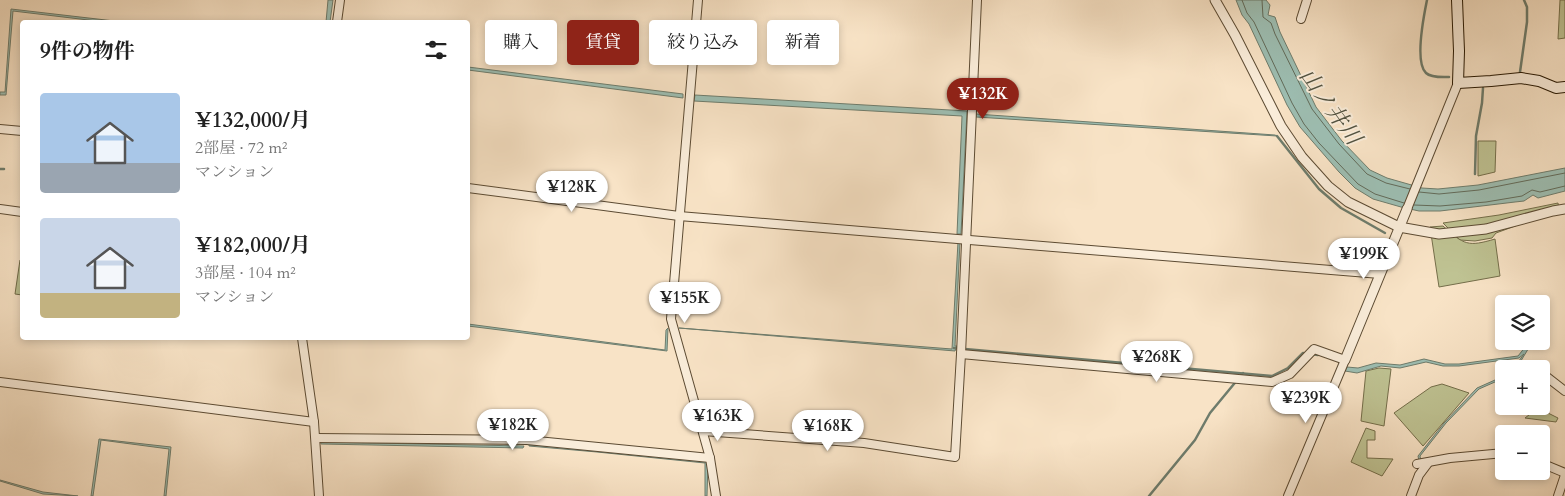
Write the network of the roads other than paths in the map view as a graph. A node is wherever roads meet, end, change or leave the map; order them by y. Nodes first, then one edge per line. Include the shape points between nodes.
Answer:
1 (340, 0) edge
2 (698, 0) edge
3 (977, 0) edge
4 (1215, 0) edge
5 (1307, 0) edge
6 (1457, 0) edge
7 (1301, 19) dead end
8 (337, 20) edge
9 (1458, 83) junction
10 (1565, 88) edge
11 (0, 129) edge
12 (20, 132) edge
13 (470, 188) edge
14 (0, 209) edge
15 (1565, 209) edge
16 (1408, 210) joint
17 (20, 212) edge
18 (680, 216) junction
19 (1399, 227) junction
20 (966, 239) junction
21 (1380, 274) junction
22 (302, 340) edge
23 (961, 354) junction
24 (1345, 360) junction
25 (1550, 379) edge
26 (0, 382) edge
27 (1565, 391) edge
28 (314, 422) junction
29 (703, 431) junction
30 (316, 438) junction
31 (1495, 453) edge
32 (710, 458) junction
33 (1428, 463) junction
34 (1417, 464) dead end
35 (1550, 468) edge
36 (1565, 474) edge
37 (318, 496) edge
38 (716, 496) edge
39 (1288, 496) edge
40 (1411, 496) edge
41 (1558, 496) edge

1 - 8 street
2 - 18 street
3 - 20 street
4 - 19 street via 1280,126 1302,157 1328,186 1348,202
5 - 7 street
6 - 9 main road
9 - 10 main road via 1521,78
9 - 16 street
11 - 12 street
13 - 18 street
14 - 17 street
15 - 19 street via 1486,229 1439,234
16 - 19 street
18 - 20 street
18 - 29 street via 671,319
19 - 21 street
20 - 21 street
20 - 23 street
21 - 24 street
22 - 28 street
23 - 24 street via 1272,382 1290,374 1314,349
23 - 29 street via 955,457 864,443
24 - 39 street
25 - 27 street
26 - 28 street
28 - 30 street
29 - 32 street
30 - 32 street via 527,440
30 - 37 street
31 - 33 street
32 - 38 street
33 - 34 street
33 - 40 street via 1419,474
35 - 36 street
36 - 41 street

